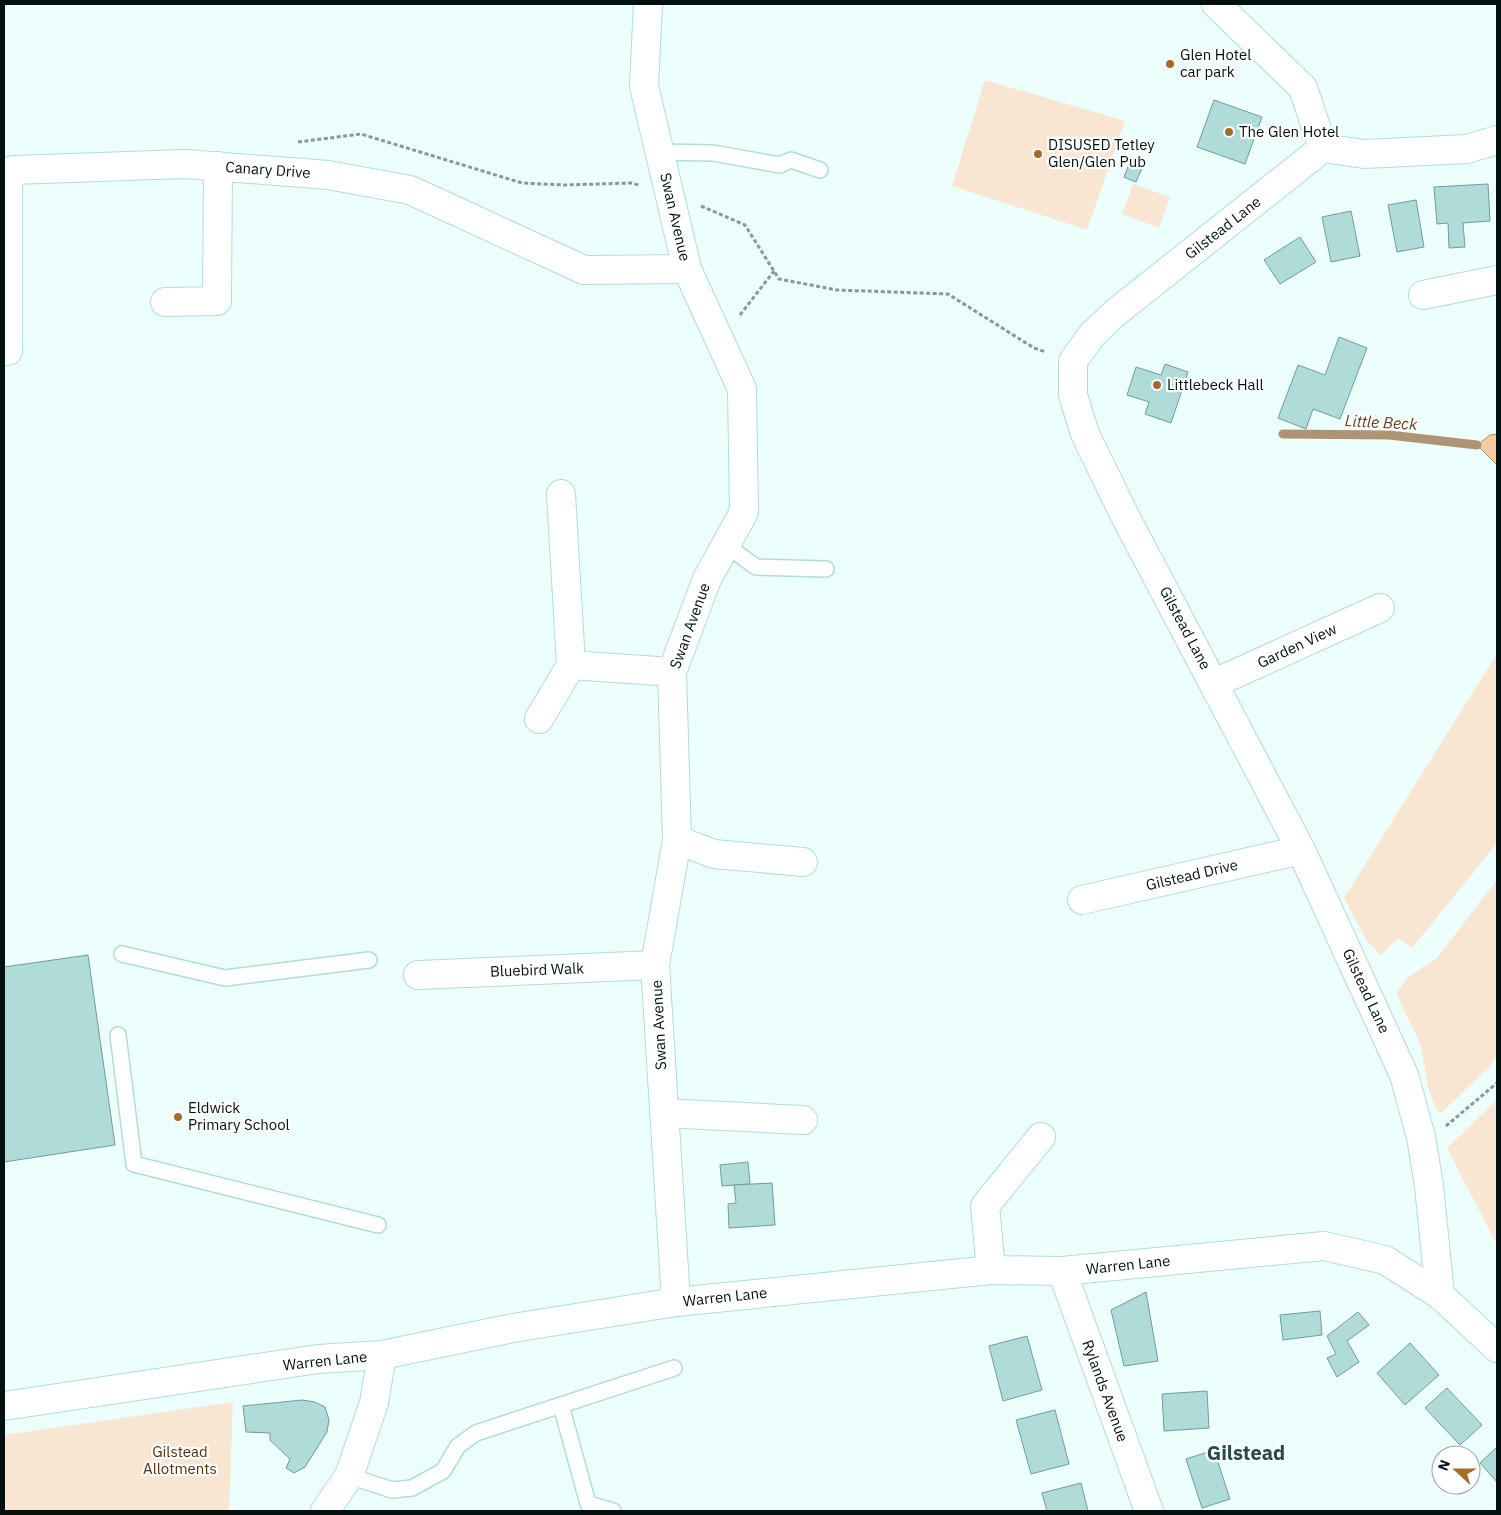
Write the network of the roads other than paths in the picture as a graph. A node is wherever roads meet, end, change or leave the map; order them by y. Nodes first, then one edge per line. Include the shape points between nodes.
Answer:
1 (648, 4) edge
2 (1216, 4) edge
3 (1497, 140) edge
4 (1323, 148) junction
5 (659, 152) junction
6 (218, 166) junction
7 (820, 170) dead end
8 (687, 269) junction
9 (1497, 280) edge
10 (1423, 295) dead end
11 (166, 302) dead end
12 (8, 351) dead end
13 (561, 494) dead end
14 (726, 545) junction
15 (826, 569) dead end
16 (1380, 608) dead end
17 (571, 665) junction
18 (672, 672) junction
19 (1215, 683) junction
20 (540, 719) dead end
21 (677, 840) junction
22 (1301, 850) junction
23 (803, 862) dead end
24 (1082, 900) dead end
25 (122, 954) dead end
26 (369, 960) dead end
27 (655, 965) junction
28 (418, 975) dead end
29 (118, 1035) dead end
30 (664, 1113) junction
31 (803, 1120) dead end
32 (1041, 1137) dead end
33 (378, 1225) dead end
34 (991, 1270) junction
35 (1062, 1272) junction
36 (1440, 1295) junction
37 (676, 1302) junction
38 (1497, 1348) edge
39 (382, 1355) junction
40 (674, 1368) dead end
41 (561, 1405) junction
42 (4, 1406) edge
43 (349, 1476) junction
44 (326, 1511) edge
45 (613, 1511) edge
46 (1148, 1511) edge

1 - 5 street, Swan Avenue via 644,86
2 - 4 street via 1304,88
3 - 4 street via 1467,149 1364,154
4 - 19 street, Gilstead Lane via 1115,313 1092,335 1073,361 1074,395 1085,434 1126,518
5 - 7 lane via 714,153 780,165 791,160
5 - 8 street, Swan Avenue
6 - 8 street, Canary Drive via 328,175 410,190 584,270
6 - 11 street via 218,301
6 - 12 street, Canary Drive via 185,164 13,170 8,182
8 - 14 street, Swan Avenue via 742,389 744,512
9 - 10 street
13 - 17 street
14 - 15 lane via 756,567
14 - 18 street, Swan Avenue via 707,579
16 - 19 street, Garden View
17 - 18 street
17 - 20 street
18 - 21 street, Swan Avenue
19 - 22 street, Gilstead Lane
21 - 23 street via 714,854
21 - 27 street, Swan Avenue
22 - 24 street, Gilstead Drive
22 - 36 street, Gilstead Lane via 1404,1075 1421,1137
25 - 26 lane via 226,978
27 - 28 street, Bluebird Walk
27 - 30 street, Swan Avenue
29 - 33 lane via 134,1164
30 - 31 street
30 - 37 street, Swan Avenue
32 - 34 street via 985,1206
34 - 35 street, Warren Lane
34 - 37 street, Warren Lane
35 - 36 street, Warren Lane via 1324,1246 1385,1260
35 - 46 street, Rylands Avenue
36 - 38 street
37 - 39 street, Warren Lane via 513,1328
39 - 42 street, Warren Lane via 318,1359
39 - 43 street via 374,1403
40 - 41 lane
41 - 43 lane via 476,1433 458,1446 443,1471 412,1488 392,1490
41 - 45 lane via 588,1504
43 - 44 street

